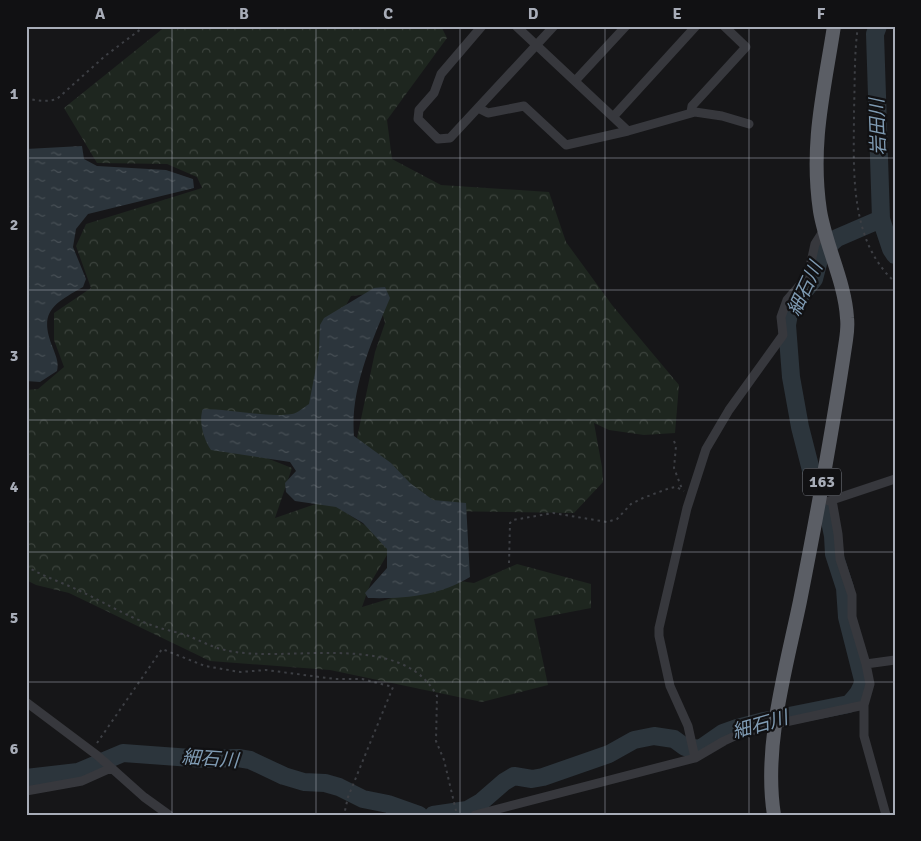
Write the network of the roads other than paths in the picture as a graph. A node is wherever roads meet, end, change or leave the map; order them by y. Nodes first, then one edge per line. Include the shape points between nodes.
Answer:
1 (482, 26) edge
2 (516, 26) edge
3 (554, 26) edge
4 (626, 26) edge
5 (696, 26) edge
6 (724, 26) edge
7 (834, 26) edge
8 (536, 45) junction
9 (575, 81) junction
10 (478, 108) junction
11 (691, 112) junction
12 (613, 117) junction
13 (749, 124) dead end
14 (628, 131) junction
15 (825, 234) junction
16 (895, 479) edge
17 (832, 500) junction
18 (818, 503) junction
19 (895, 660) edge
20 (866, 664) junction
21 (26, 702) edge
22 (864, 705) junction
23 (776, 724) junction
24 (695, 756) junction
25 (110, 767) junction
26 (26, 791) edge
27 (169, 815) edge
28 (476, 815) edge
29 (774, 815) edge
30 (886, 815) edge

1 - 10 street via 441,74 434,93 419,110 418,119 438,139 450,138
2 - 8 street
3 - 8 street
4 - 9 street
5 - 12 street
6 - 11 street via 746,48 692,106
7 - 15 highway, 163 via 818,118 816,157
8 - 9 street
8 - 10 street
9 - 12 street
10 - 14 street via 488,113 524,106 566,145
11 - 13 street
11 - 14 street
12 - 14 street
15 - 18 highway, 163 via 848,319
15 - 24 street via 815,244 808,276 784,308 781,317 783,335 712,438 691,496 659,636 670,686 688,726
16 - 17 street
17 - 18 street
17 - 20 street via 840,559 852,595 852,617
18 - 23 highway, 163
19 - 20 street
20 - 22 street via 870,684
21 - 25 street
22 - 23 street
22 - 30 street via 864,736
23 - 24 street via 724,741
23 - 29 highway, 163 via 772,765
24 - 28 street
25 - 26 street via 82,781
25 - 27 street

